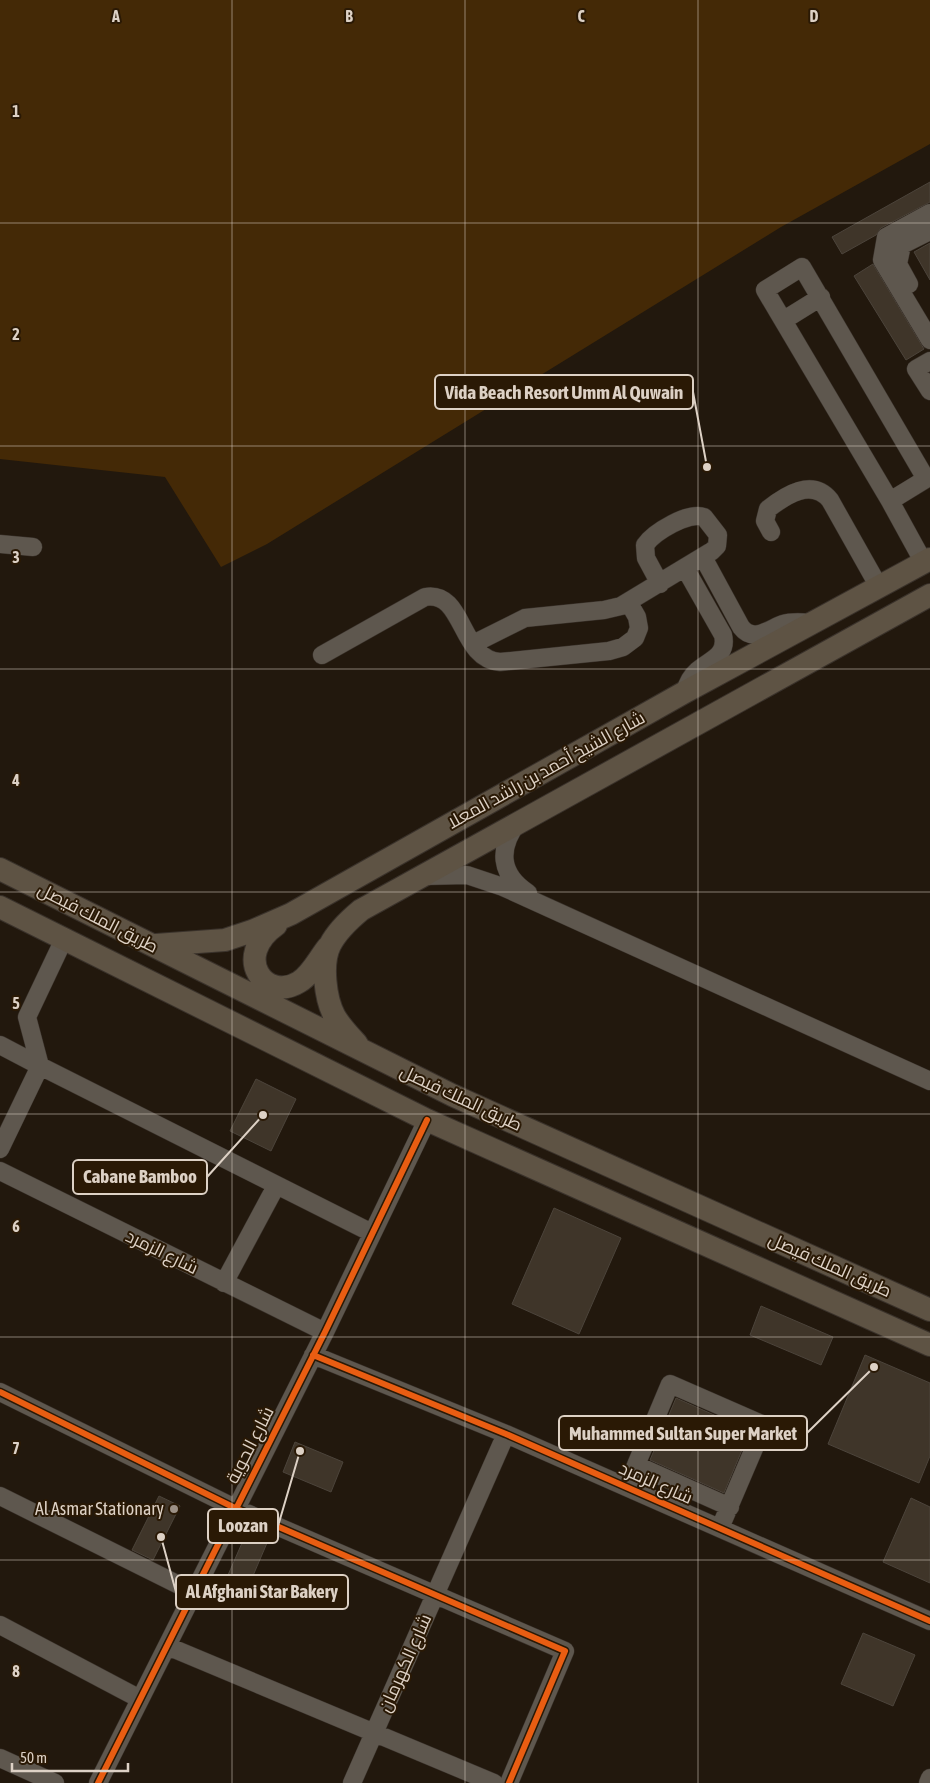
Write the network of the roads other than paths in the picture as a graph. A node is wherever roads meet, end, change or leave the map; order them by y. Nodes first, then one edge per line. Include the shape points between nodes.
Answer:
1 (930, 213) edge
2 (930, 230) edge
3 (821, 297) junction
4 (930, 319) edge
5 (784, 320) junction
6 (930, 340) edge
7 (930, 360) edge
8 (930, 391) edge
9 (929, 478) edge
10 (890, 502) junction
11 (771, 532) dead end
12 (0, 544) edge
13 (33, 547) dead end
14 (703, 557) junction
15 (927, 561) edge
16 (685, 568) junction
17 (660, 584) junction
18 (880, 587) junction
19 (930, 595) edge
20 (629, 603) junction
21 (814, 624) junction
22 (473, 644) junction
23 (322, 655) dead end
24 (685, 692) junction
25 (519, 821) junction
26 (0, 869) edge
27 (419, 876) junction
28 (545, 904) junction
29 (0, 907) edge
30 (291, 914) junction
31 (64, 939) junction
32 (152, 945) junction
33 (329, 946) junction
34 (0, 1045) edge
35 (368, 1054) junction
36 (40, 1066) junction
37 (930, 1081) edge
38 (427, 1120) junction
39 (0, 1149) edge
40 (0, 1171) edge
41 (276, 1186) junction
42 (372, 1233) junction
43 (224, 1283) junction
44 (930, 1310) edge
45 (324, 1332) junction
46 (930, 1345) edge
47 (313, 1355) junction
48 (0, 1392) edge
49 (506, 1434) junction
50 (636, 1466) junction
51 (627, 1487) junction
52 (0, 1496) edge
53 (730, 1507) junction
54 (235, 1508) junction
55 (720, 1528) junction
56 (193, 1592) junction
57 (435, 1596) junction
58 (930, 1621) edge
59 (0, 1626) edge
60 (167, 1646) junction
61 (140, 1699) junction
62 (374, 1734) junction
63 (0, 1758) edge
64 (930, 1778) edge
65 (55, 1783) edge
66 (98, 1783) edge
67 (352, 1783) edge
68 (494, 1783) edge
69 (509, 1783) edge
70 (928, 1783) edge

1 - 6 street via 886,237 882,260
2 - 4 street via 902,245 898,264
3 - 5 street
3 - 5 street via 802,267 772,285 765,290
3 - 9 street
5 - 10 street
7 - 8 street via 916,369
9 - 10 street
10 - 15 street
11 - 18 street via 765,521 768,509 801,490 820,491 830,500
12 - 13 street
14 - 16 street
14 - 17 street via 717,546 718,536 704,517 689,515 645,544 646,558
14 - 21 street via 741,627 748,634 758,635 790,622
15 - 18 main road, شارع الشيخ أحمد بن راشد المعلا
16 - 17 street
16 - 24 street via 723,635 724,645 720,654 691,677
17 - 20 street
18 - 21 main road, شارع الشيخ أحمد بن راشد المعلا
19 - 25 main road, شارع الشيخ أحمد بن راشد المعلا
20 - 22 street via 604,610 525,618
20 - 22 street via 639,628 635,638 616,650 500,662 484,657
21 - 24 main road, شارع الشيخ أحمد بن راشد المعلا
22 - 23 street via 447,602 431,596
24 - 30 main road, شارع الشيخ أحمد بن راشد المعلا
25 - 27 main road, شارع الشيخ أحمد بن راشد المعلا
25 - 28 street via 508,835 505,863 519,887
26 - 32 main road, طريق الملك فيصل
27 - 28 street via 467,875
27 - 33 main road, شارع الشيخ أحمد بن راشد المعلا via 361,910 342,926
28 - 37 street
29 - 31 main road, طريق الملك فيصل
30 - 32 main road, شارع الشيخ أحمد بن راشد المعلا via 225,940
30 - 33 main road via 267,931 256,945 253,956 255,968 266,982 276,986 298,983
31 - 36 street via 27,1017
31 - 38 main road, طريق الملك فيصل
32 - 35 main road, طريق الملك فيصل
33 - 35 main road, شارع الشيخ أحمد بن راشد المعلا via 326,968 328,995 334,1015
34 - 36 street
35 - 44 main road, طريق الملك فيصل via 461,1100
36 - 39 street
36 - 41 street
38 - 42 street, شارع الحوية
38 - 46 main road, طريق الملك فيصل
40 - 43 street, شارع الزمرد
41 - 42 street
41 - 43 street
42 - 45 street, شارع الحوية
43 - 45 street, شارع الزمرد
45 - 47 street, شارع الحوية
47 - 49 street, شارع الزمرد
47 - 54 street, شارع الحوية
48 - 54 street
49 - 51 street, شارع الزمرد
49 - 57 street, شارع الكهرمان
50 - 51 street
50 - 53 street
50 - 53 street via 670,1384 755,1421 764,1425
51 - 55 street, شارع الزمرد
52 - 56 street
53 - 55 street
54 - 56 street, شارع الحوية
54 - 57 street
55 - 58 street, شارع الزمرد
56 - 60 street, شارع الحوية
57 - 62 street, شارع الكهرمان
57 - 69 street via 565,1652
59 - 61 street
60 - 61 street, شارع الحوية
60 - 62 street
61 - 66 street, شارع الحوية
62 - 67 street, شارع الكهرمان
62 - 68 street
63 - 65 street
64 - 70 street

